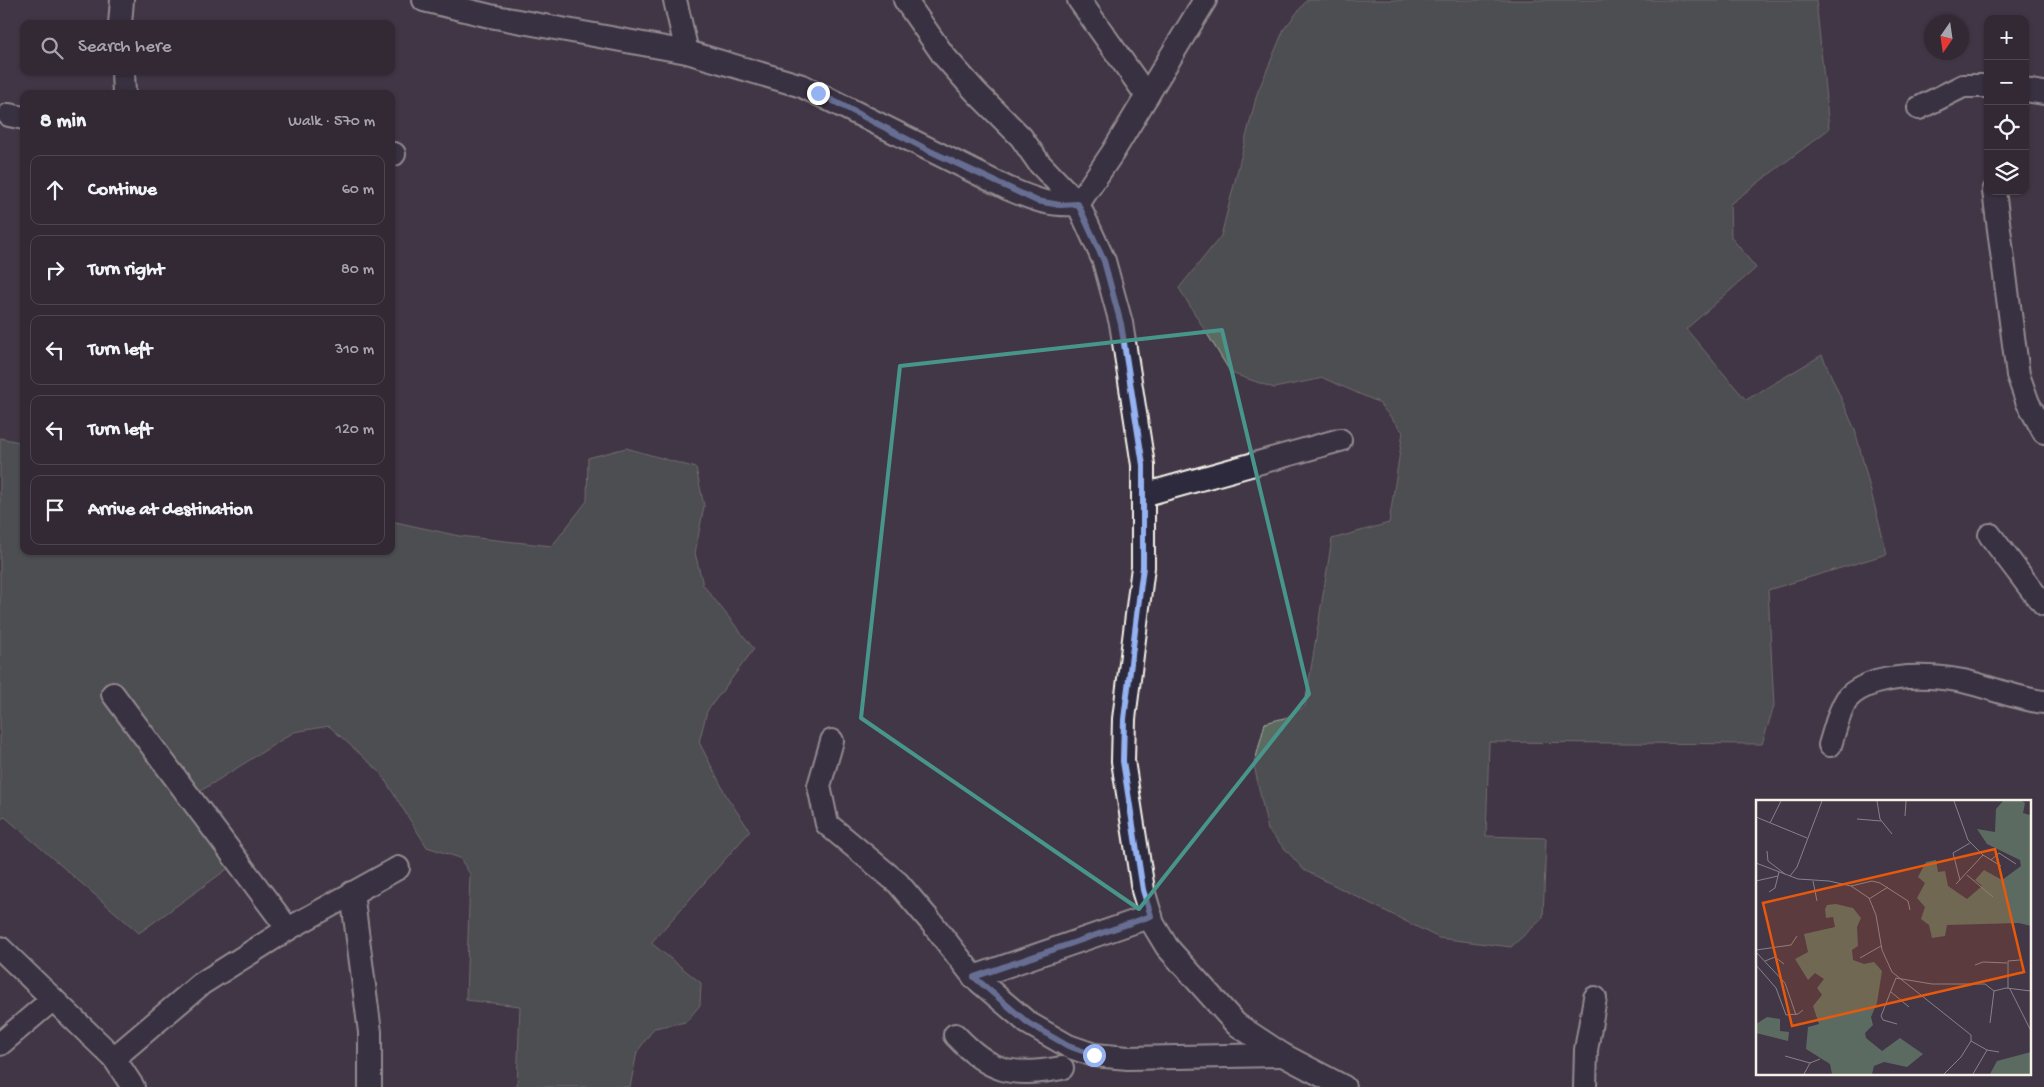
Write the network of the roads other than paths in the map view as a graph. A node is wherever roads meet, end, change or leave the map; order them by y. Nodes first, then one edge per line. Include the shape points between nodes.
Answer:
1 (122, 0) edge
2 (424, 0) edge
3 (675, 0) edge
4 (905, 0) edge
5 (1079, 0) edge
6 (1205, 0) edge
7 (120, 20) edge
8 (687, 52) junction
9 (123, 75) edge
10 (124, 90) edge
11 (1984, 91) edge
12 (2029, 91) edge
13 (2044, 93) edge
14 (1147, 96) junction
15 (1919, 108) dead end
16 (1995, 195) edge
17 (1078, 204) junction
18 (2044, 432) edge
19 (1340, 440) dead end
20 (1143, 494) junction
21 (1990, 535) dead end
22 (2044, 604) edge
23 (113, 694) dead end
24 (2044, 702) edge
25 (832, 741) dead end
26 (1830, 745) dead end
27 (398, 868) dead end
28 (352, 893) junction
29 (1151, 916) junction
30 (288, 929) junction
31 (0, 948) edge
32 (974, 977) junction
33 (1595, 998) dead end
34 (53, 999) junction
35 (955, 1035) dead end
36 (0, 1044) edge
37 (1089, 1053) junction
38 (1283, 1055) junction
39 (114, 1058) junction
40 (1058, 1078) edge
41 (134, 1087) edge
42 (370, 1087) edge
43 (1344, 1087) edge
44 (1584, 1087) edge

1 - 7 street
2 - 8 street via 490,16
3 - 8 street
4 - 17 street via 944,56 1021,137 1039,163
5 - 14 street
6 - 14 street
8 - 17 street via 802,86 1037,201
9 - 10 street
11 - 15 street via 1963,86
12 - 13 street
14 - 17 street
16 - 18 street via 2018,375 2028,403
17 - 20 street via 1104,261 1121,324 1142,456
19 - 20 street
20 - 29 street via 1143,567 1124,719 1123,761 1143,890
21 - 22 street
23 - 30 street
24 - 26 street via 1962,681 1894,677 1867,685 1848,697
25 - 32 street via 819,786 827,824 898,883
27 - 28 street
28 - 30 street
28 - 42 street via 370,1032
29 - 32 street
29 - 38 street via 1167,947 1236,1024
30 - 39 street via 201,984
31 - 34 street
32 - 37 street via 1028,1023 1068,1046
33 - 44 street via 1586,1050
34 - 36 street
34 - 39 street
35 - 40 street via 984,1062 1008,1071
37 - 38 street via 1128,1058
37 - 40 street
38 - 43 street
39 - 41 street

